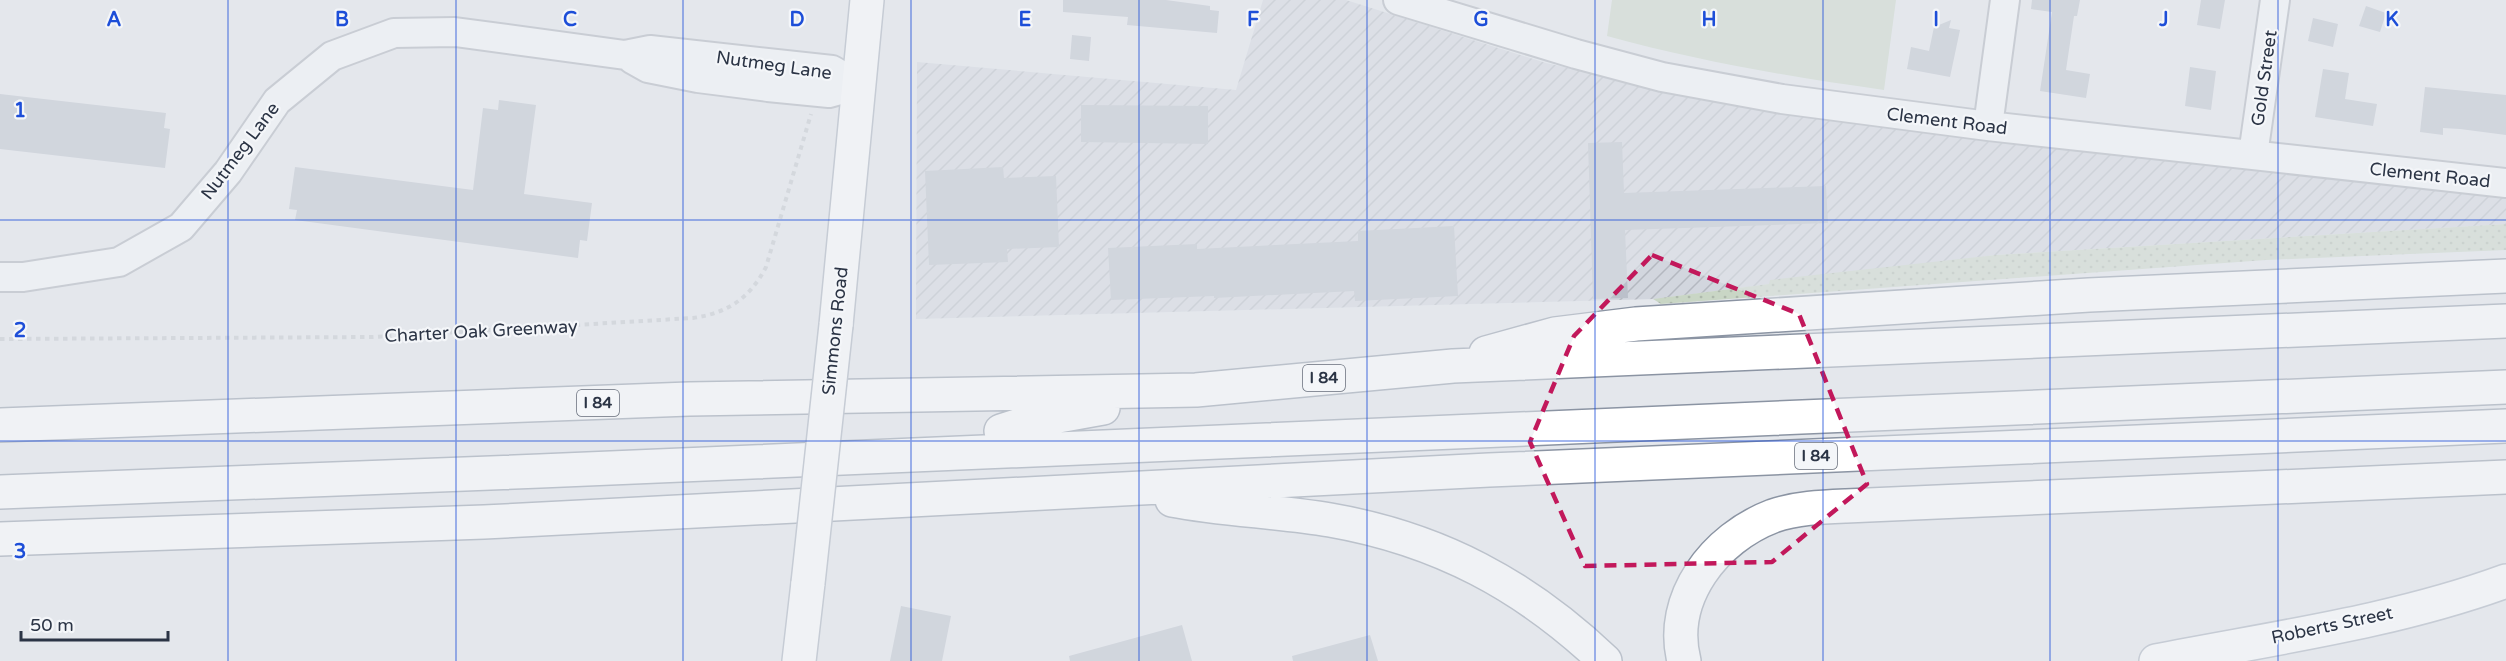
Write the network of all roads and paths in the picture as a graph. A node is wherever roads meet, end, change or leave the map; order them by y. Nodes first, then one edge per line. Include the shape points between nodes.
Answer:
1 (867, 0) edge
2 (1398, 0) edge
3 (2005, 0) edge
4 (2275, 0) edge
5 (858, 85) junction
6 (813, 110) dead end
7 (1988, 126) junction
8 (2253, 155) junction
9 (2506, 183) edge
10 (2506, 276) edge
11 (0, 277) edge
12 (2506, 321) edge
13 (0, 339) edge
14 (1453, 366) junction
15 (2506, 366) edge
16 (2506, 387) edge
17 (1196, 390) junction
18 (0, 425) edge
19 (2506, 426) edge
20 (1001, 430) junction
21 (0, 470) edge
22 (2506, 477) edge
23 (1126, 489) junction
24 (0, 492) edge
25 (0, 539) edge
26 (2506, 581) edge
27 (799, 661) edge
28 (1605, 661) edge
29 (1684, 661) edge
30 (2156, 661) edge

1 - 5 main road, Simmons Road
2 - 7 street, Clement Road via 1662,77 1782,99
3 - 7 street
4 - 8 street, Gold Street
5 - 11 street, Nutmeg Lane via 832,69 668,62 650,50 625,55 455,32 394,33 332,56 277,101 228,172 181,227 119,262
5 - 27 main road, Simmons Road, bridge
6 - 13 path, Charter Oak Greenway via 766,267 746,296 713,315 373,337
7 - 8 street, Clement Road
8 - 9 street, Clement Road
10 - 14 main road via 2089,295 1619,326 1525,341
12 - 14 main road, I 84
14 - 17 main road, I 84
15 - 20 main road
16 - 24 main road
17 - 18 main road, I 84 via 689,399
17 - 20 main road
19 - 23 main road, I 84
20 - 21 main road
22 - 29 main road via 1798,510 1773,516 1747,529 1699,575 1682,612
23 - 25 main road, I 84 via 484,522
23 - 28 main road via 1205,506 1336,522 1432,548 1517,590
26 - 30 main road, Roberts Street via 2387,615

